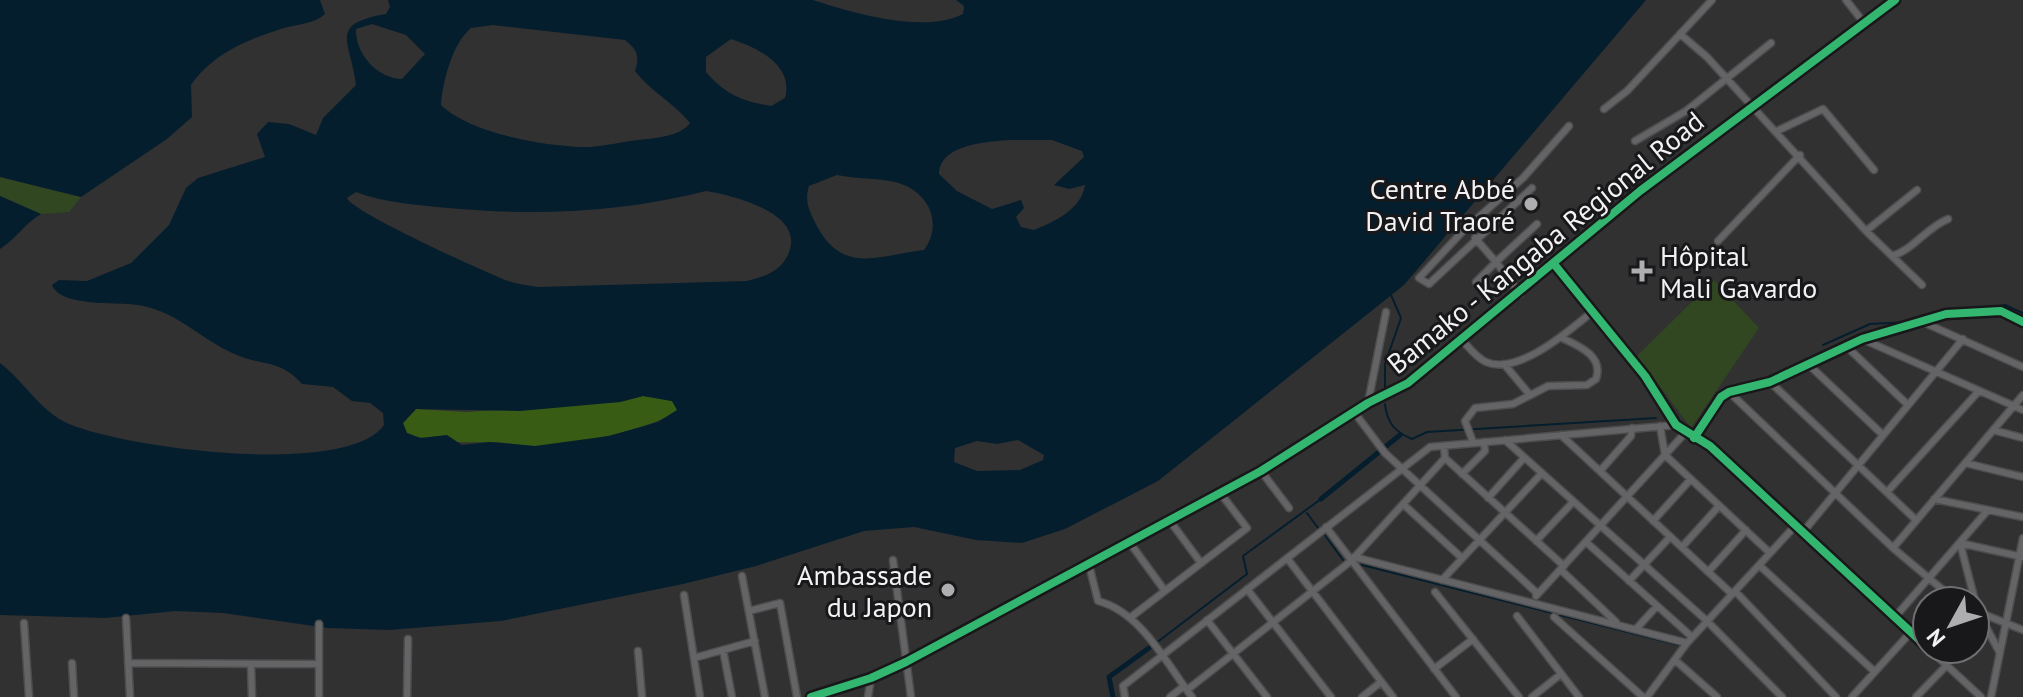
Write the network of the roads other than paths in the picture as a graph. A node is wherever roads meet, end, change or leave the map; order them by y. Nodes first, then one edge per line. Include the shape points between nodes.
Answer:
1 (1712, 0) edge
2 (1847, 0) edge
3 (1895, 0) edge
4 (1864, 23) junction
5 (1680, 34) junction
6 (1771, 43) dead end
7 (1727, 80) junction
8 (1750, 106) junction
9 (1604, 109) dead end
10 (1569, 126) dead end
11 (1777, 131) junction
12 (1635, 141) dead end
13 (1800, 155) junction
14 (1874, 170) dead end
15 (1532, 188) dead end
16 (1917, 190) dead end
17 (1948, 219) dead end
18 (1537, 224) dead end
19 (1866, 231) junction
20 (1475, 238) junction
21 (1718, 241) dead end
22 (1892, 256) junction
23 (1496, 262) junction
24 (1554, 264) junction
25 (1476, 282) dead end
26 (1922, 285) dead end
27 (1520, 294) junction
28 (1386, 312) dead end
29 (1592, 312) junction
30 (2023, 322) edge
31 (1925, 323) junction
32 (1562, 338) junction
33 (1862, 339) junction
34 (1963, 339) junction
35 (1463, 341) junction
36 (1846, 346) junction
37 (1504, 364) junction
38 (1809, 365) junction
39 (2023, 367) edge
40 (1936, 371) junction
41 (1770, 382) junction
42 (1979, 391) junction
43 (1729, 392) junction
44 (1530, 395) junction
45 (2023, 395) edge
46 (1372, 402) junction
47 (1908, 405) junction
48 (2014, 406) junction
49 (2023, 410) edge
50 (1354, 412) junction
51 (1676, 425) junction
52 (1660, 426) junction
53 (1632, 428) junction
54 (1993, 430) junction
55 (1685, 433) junction
56 (1561, 435) junction
57 (1883, 435) junction
58 (1694, 438) junction
59 (2023, 438) edge
60 (1505, 440) junction
61 (1473, 442) junction
62 (1484, 442) junction
63 (1444, 446) junction
64 (1665, 455) junction
65 (1445, 458) junction
66 (1524, 458) junction
67 (1965, 463) junction
68 (1858, 465) junction
69 (1402, 469) junction
70 (1261, 471) junction
71 (1600, 471) junction
72 (1542, 473) junction
73 (1462, 474) junction
74 (2023, 477) edge
75 (1691, 479) junction
76 (1420, 485) junction
77 (1887, 492) junction
78 (1835, 493) junction
79 (1221, 494) junction
80 (1627, 497) junction
81 (1488, 498) junction
82 (1934, 499) junction
83 (1573, 502) junction
84 (1403, 504) junction
85 (1719, 506) junction
86 (1289, 508) dead end
87 (1988, 510) junction
88 (1505, 513) junction
89 (2023, 517) edge
90 (1916, 520) junction
91 (1170, 521) junction
92 (1653, 521) junction
93 (1796, 525) junction
94 (1601, 526) junction
95 (1326, 527) junction
96 (1746, 530) junction
97 (1803, 532) junction
98 (1670, 537) junction
99 (2023, 538) edge
100 (1479, 540) junction
101 (1536, 541) junction
102 (1586, 542) junction
103 (1130, 543) junction
104 (1960, 543) junction
105 (1682, 547) junction
106 (1893, 548) junction
107 (1770, 553) junction
108 (2021, 556) edge
109 (1287, 558) junction
110 (1462, 558) junction
111 (1352, 559) junction
112 (893, 560) dead end
113 (1201, 563) junction
114 (1089, 565) junction
115 (1644, 565) junction
116 (1759, 565) junction
117 (1562, 568) junction
118 (1708, 572) junction
119 (742, 576) dead end
120 (1927, 579) junction
121 (1442, 580) junction
122 (1629, 581) junction
123 (1935, 585) edge
124 (1970, 585) edge
125 (1247, 589) junction
126 (1165, 591) junction
127 (1312, 591) junction
128 (1435, 592) dead end
129 (1733, 592) junction
130 (1538, 594) junction
131 (684, 595) dead end
132 (1531, 602) junction
133 (1657, 606) junction
134 (749, 611) junction
135 (1517, 616) dead end
136 (1131, 617) junction
137 (1554, 617) dead end
138 (1895, 617) junction
139 (1991, 617) edge
140 (126, 618) dead end
141 (1207, 620) junction
142 (1707, 621) junction
143 (1273, 622) junction
144 (24, 623) dead end
145 (2005, 623) junction
146 (319, 624) dead end
147 (1619, 624) junction
148 (1636, 629) junction
149 (2023, 630) edge
150 (1911, 632) joint
151 (1991, 637) edge
152 (408, 639) dead end
153 (1473, 639) junction
154 (1689, 640) junction
155 (755, 641) junction
156 (723, 650) junction
157 (638, 651) dead end
158 (1233, 653) junction
159 (2000, 653) junction
160 (1161, 656) junction
161 (694, 658) junction
162 (1675, 660) junction
163 (906, 662) junction
164 (72, 663) dead end
165 (128, 663) junction
166 (319, 664) junction
167 (251, 665) junction
168 (1947, 665) joint
169 (1434, 669) junction
170 (1875, 672) junction
171 (1561, 674) junction
172 (871, 678) junction
173 (1381, 682) junction
174 (1185, 688) junction
175 (826, 694) edge
176 (29, 697) edge
177 (74, 697) edge
178 (130, 697) edge
179 (252, 697) edge
180 (319, 697) edge
181 (407, 697) edge
182 (642, 697) edge
183 (700, 697) edge
184 (732, 697) edge
185 (765, 697) edge
186 (797, 697) edge
187 (811, 697) edge
188 (868, 697) edge
189 (911, 697) edge
190 (1125, 697) edge
191 (1170, 697) edge
192 (1192, 697) edge
193 (1267, 697) edge
194 (1331, 697) edge
195 (1362, 697) edge
196 (1393, 697) edge
197 (1456, 697) edge
198 (1519, 697) edge
199 (1532, 697) edge
200 (1579, 697) edge
201 (1645, 697) edge
202 (1717, 697) edge
203 (1782, 697) edge
204 (1836, 697) edge
205 (1852, 697) edge
206 (1916, 697) edge
207 (1981, 697) edge
208 (1991, 697) edge

1 - 5 street
2 - 4 street
3 - 4 street, Bamako - Kangaba Regional Road
4 - 8 street, Bamako - Kangaba Regional Road
5 - 7 street
5 - 9 street
6 - 7 street
7 - 8 street
7 - 12 street
8 - 11 street
8 - 24 street, Bamako - Kangaba Regional Road
10 - 20 street via 1523,178 1417,276 1429,284
11 - 13 street
11 - 14 street via 1823,109
13 - 19 street
13 - 21 street
15 - 20 street
16 - 19 street
17 - 22 street
18 - 23 street
19 - 22 street
20 - 23 street
22 - 26 street
23 - 25 street
23 - 27 street
24 - 27 street, Bamako - Kangaba Regional Road
24 - 29 street
27 - 35 street, Bamako - Kangaba Regional Road
28 - 46 street
29 - 32 street
29 - 51 street via 1645,376
30 - 31 street via 2001,311 1946,314
31 - 33 street
31 - 34 street
32 - 37 street
32 - 44 street via 1593,357 1596,379 1587,385 1548,386
33 - 36 street
33 - 40 street
34 - 39 street
34 - 40 street
35 - 37 street via 1485,362
35 - 46 street, Bamako - Kangaba Regional Road
36 - 38 street
36 - 47 street
37 - 44 street
38 - 41 street
38 - 57 street
40 - 42 street
40 - 47 street
41 - 43 street
41 - 68 street
42 - 48 street
42 - 77 street
43 - 58 street
43 - 78 street
44 - 61 street via 1513,404 1475,408 1465,424
45 - 48 street
46 - 50 street, Bamako - Kangaba Regional Road
47 - 57 street
48 - 49 street
48 - 54 street
50 - 69 street
50 - 70 street, Bamako - Kangaba Regional Road
51 - 52 street
51 - 55 street
52 - 53 street
52 - 64 street
53 - 56 street
53 - 71 street
54 - 59 street
54 - 67 street
55 - 58 street
55 - 64 street
56 - 60 street
56 - 71 street
57 - 68 street
58 - 93 street via 1710,446
60 - 62 street
60 - 66 street
61 - 62 street
61 - 63 street
62 - 73 street via 1485,451
63 - 65 street
63 - 69 street via 1430,447
64 - 75 street
64 - 80 street
65 - 73 street
65 - 76 street
66 - 72 street
66 - 81 street
67 - 74 street
67 - 82 street
68 - 77 street
68 - 78 street
69 - 76 street
69 - 95 street
70 - 79 street, Bamako - Kangaba Regional Road
70 - 86 street
71 - 80 street
72 - 83 street
72 - 88 street
73 - 81 street
75 - 85 street
75 - 92 street
76 - 84 street
76 - 100 street
77 - 90 street
78 - 97 street
78 - 106 street
79 - 91 street, Bamako - Kangaba Regional Road
79 - 113 street via 1247,528
80 - 92 street
80 - 94 street
81 - 88 street
82 - 87 street
82 - 90 street
83 - 94 street
83 - 101 street
84 - 110 street
84 - 111 street
85 - 96 street
85 - 105 street
87 - 89 street
87 - 104 street
88 - 100 street
88 - 101 street
90 - 106 street
91 - 103 street, Bamako - Kangaba Regional Road
91 - 113 street
92 - 98 street
93 - 97 street
93 - 107 street
94 - 102 street
94 - 115 street
95 - 109 street
95 - 111 street
96 - 107 street
96 - 118 street
97 - 138 street
98 - 105 street
98 - 115 street
99 - 108 street
100 - 110 street
100 - 130 street
101 - 117 street
102 - 117 street
102 - 122 street
103 - 114 street, Bamako - Kangaba Regional Road
103 - 126 street
104 - 108 street
104 - 120 street
104 - 124 street
105 - 118 street
106 - 120 street
107 - 116 street
108 - 145 street
109 - 125 street
109 - 127 street
110 - 121 street
111 - 121 street
111 - 127 street
111 - 169 street
112 - 163 street
113 - 126 street
114 - 136 street via 1098,601 1118,606
114 - 163 street, Bamako - Kangaba Regional Road
115 - 122 street
115 - 142 street
116 - 129 street
116 - 170 street
117 - 130 street
117 - 147 street
118 - 129 street
119 - 134 street
120 - 123 street
120 - 138 street
121 - 132 street
122 - 133 street
125 - 141 street
125 - 143 street
126 - 136 street
127 - 143 street
127 - 173 street
128 - 153 street
129 - 142 street
129 - 204 street
130 - 132 street
131 - 161 street
132 - 147 street
133 - 148 street
133 - 154 street
134 - 155 street
134 - 186 street via 780,603
135 - 171 street
136 - 160 street
137 - 201 street
138 - 150 street
139 - 145 street
140 - 165 street
141 - 158 street
141 - 160 street
142 - 154 street
142 - 203 street
143 - 158 street
143 - 194 street
144 - 176 street
145 - 149 street
145 - 159 street
146 - 166 street
147 - 148 street
148 - 154 street
150 - 170 street
151 - 159 street
152 - 181 street
153 - 169 street
153 - 198 street
154 - 162 street
155 - 156 street
155 - 185 street
156 - 161 street
156 - 184 street
157 - 182 street
158 - 174 street
158 - 193 street
159 - 208 street
160 - 174 street
160 - 190 street via 1123,686
161 - 183 street
162 - 201 street
162 - 202 street
163 - 172 street, Bamako - Kangaba Regional Road
163 - 189 street
164 - 177 street
165 - 167 street
165 - 178 street
166 - 167 street
166 - 180 street
167 - 179 street
168 - 206 street
168 - 207 street
169 - 197 street
170 - 205 street
171 - 199 street
171 - 200 street
172 - 175 street, Bamako - Kangaba Regional Road
172 - 188 street
173 - 195 street
173 - 196 street
174 - 191 street
174 - 192 street
175 - 187 street, Bamako - Kangaba Regional Road

